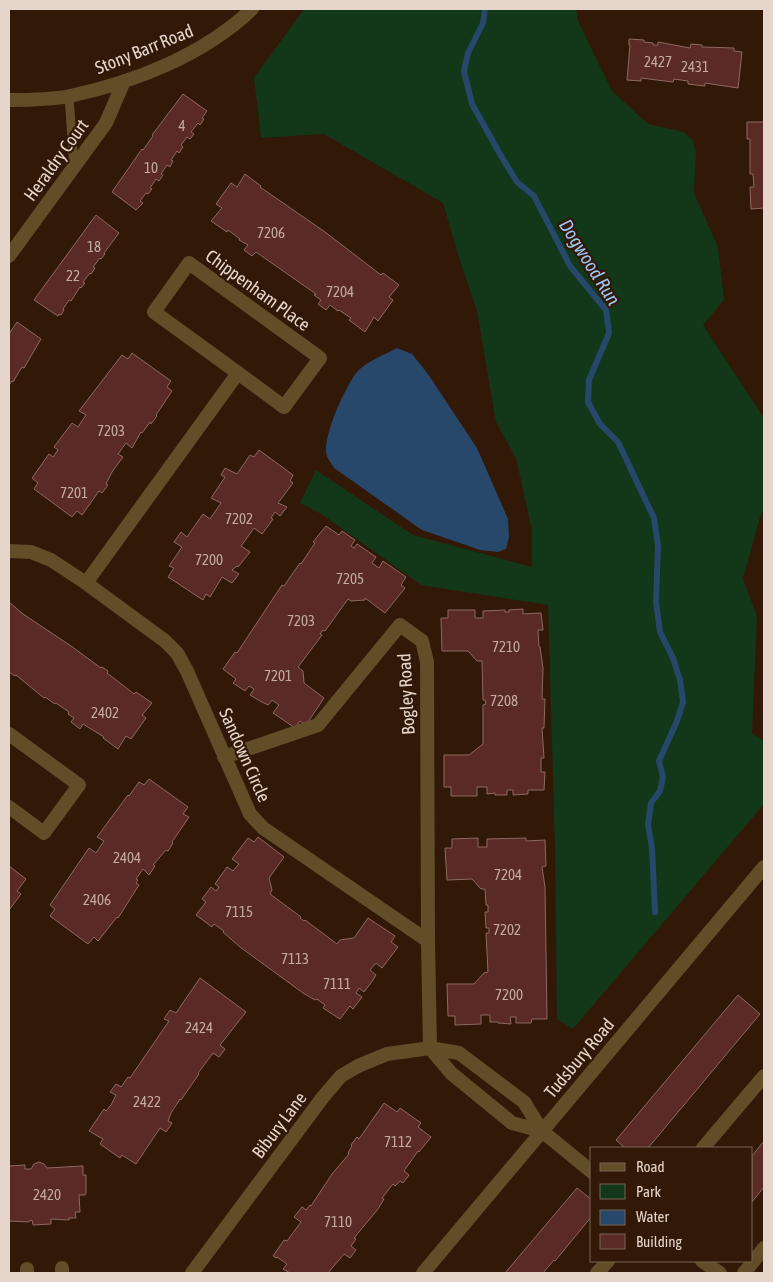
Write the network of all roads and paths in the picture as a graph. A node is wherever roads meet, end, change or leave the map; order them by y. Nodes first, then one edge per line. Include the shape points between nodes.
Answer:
1 (252, 9) edge
2 (124, 81) junction
3 (69, 96) junction
4 (9, 100) edge
5 (74, 168) junction
6 (9, 256) edge
7 (238, 373) junction
8 (9, 551) edge
9 (86, 583) junction
10 (9, 734) edge
11 (224, 757) junction
12 (9, 807) edge
13 (764, 867) edge
14 (428, 941) junction
15 (430, 1048) junction
16 (764, 1076) edge
17 (490, 1077) junction
18 (476, 1094) junction
19 (542, 1131) junction
20 (704, 1147) edge
21 (590, 1170) edge
22 (764, 1248) edge
23 (607, 1262) edge
24 (704, 1262) edge
25 (753, 1262) edge
26 (753, 1262) edge
27 (192, 1273) edge
28 (423, 1273) edge
29 (597, 1273) edge
30 (720, 1273) edge
31 (744, 1273) edge

1 - 2 street, Stony Barr Road via 205,45
2 - 3 street, Stony Barr Road
2 - 5 street, Heraldry Court via 106,123
3 - 4 street, Stony Barr Road
3 - 5 lane
5 - 6 street, Heraldry Court
7 - 7 street, Chippenham Place via 284,407 320,358 189,263 154,312
7 - 9 street
8 - 9 street, Sandown Circle via 31,552 51,560
9 - 11 street, Sandown Circle via 178,654
10 - 12 street via 79,785 44,833
11 - 14 street, Sandown Circle via 250,814 263,828
11 - 14 street, Bogley Road via 318,725 400,625 422,641 427,662
13 - 19 street, Tudsbury Road
14 - 15 street
15 - 17 street via 458,1053
15 - 18 street via 451,1073
15 - 27 street, Bibury Lane via 387,1054 341,1076
16 - 20 street
17 - 18 street
17 - 19 street via 524,1102
18 - 19 street via 512,1123
19 - 21 street
19 - 28 street, Tudsbury Road
22 - 26 street
23 - 29 street
24 - 30 street
25 - 31 street

